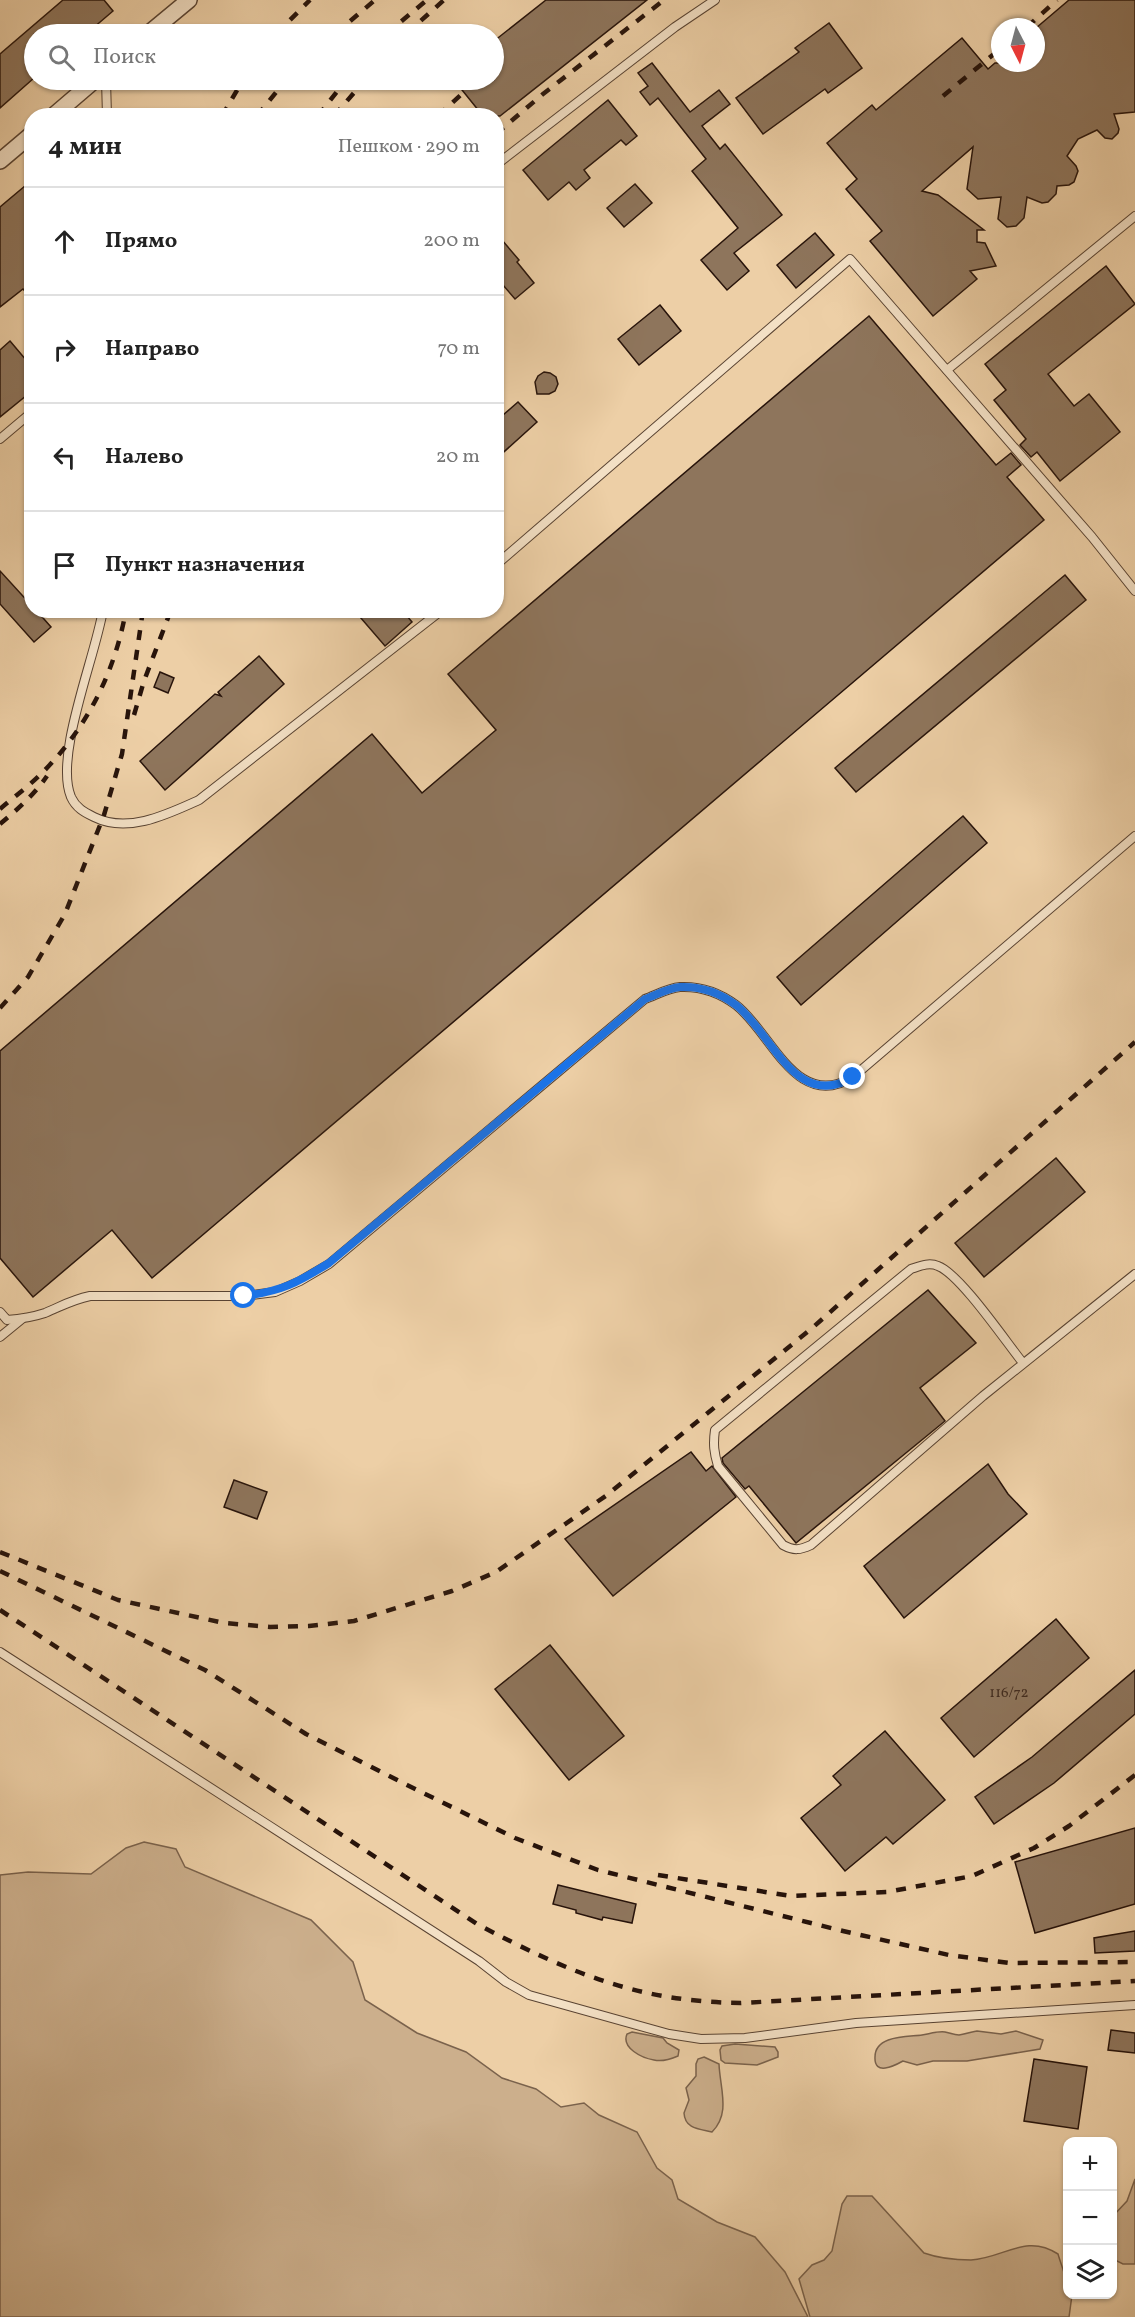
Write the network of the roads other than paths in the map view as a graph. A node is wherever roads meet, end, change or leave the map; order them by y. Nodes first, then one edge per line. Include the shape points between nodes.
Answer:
1 (189, 0) edge
2 (715, 0) edge
3 (160, 24) edge
4 (83, 90) edge
5 (106, 90) edge
6 (62, 108) edge
7 (107, 108) edge
8 (24, 141) edge
9 (504, 159) edge
10 (0, 161) edge
11 (1135, 216) edge
12 (947, 370) junction
13 (24, 419) edge
14 (0, 439) edge
15 (504, 559) edge
16 (1135, 591) edge
17 (101, 618) edge
18 (432, 618) edge
19 (1135, 836) edge
20 (1135, 1274) edge
21 (0, 1312) edge
22 (22, 1318) junction
23 (0, 1337) edge
24 (1023, 1363) junction
25 (0, 1652) edge
26 (1135, 2005) edge

1 - 3 street
2 - 9 lane
4 - 6 street
5 - 7 lane
8 - 10 street
11 - 12 lane
12 - 15 lane via 850,260
12 - 16 lane
13 - 14 lane
17 - 18 lane via 69,743 66,780 79,810 102,821 132,822 159,818 198,800
19 - 22 lane via 843,1083 824,1087 801,1079 739,1007 722,995 692,987 673,988 645,999 338,1256 300,1281 275,1292 244,1296 90,1296
20 - 24 lane
21 - 22 lane via 7,1320
22 - 23 lane
24 - 24 lane via 811,1545 801,1549 783,1545 718,1466 714,1455 715,1430 911,1269 924,1265 937,1265 954,1275
25 - 26 lane via 529,1995 669,2034 701,2039 745,2038 856,2023

